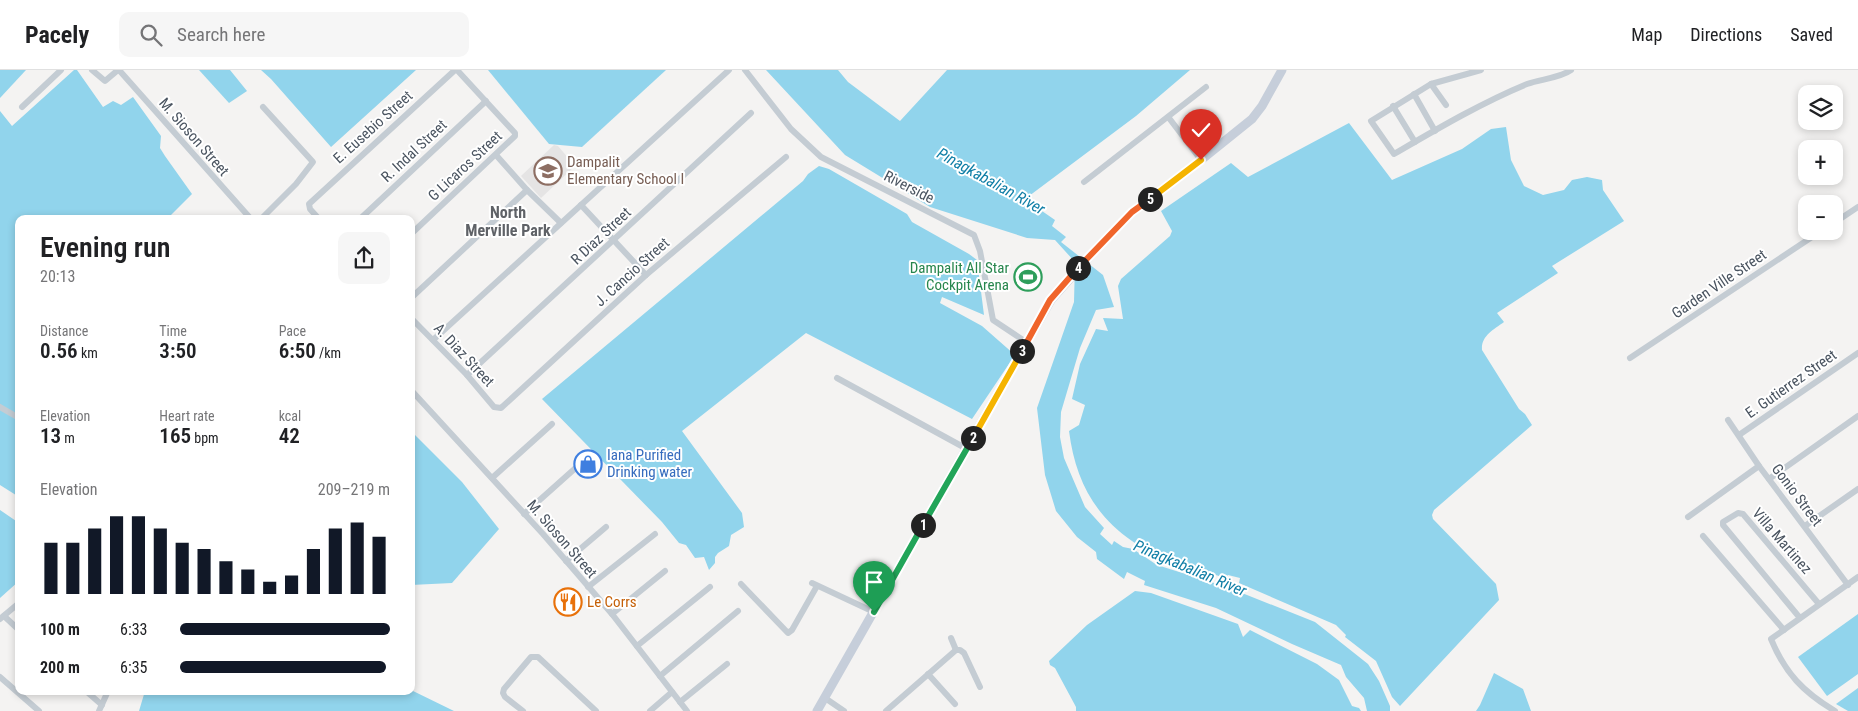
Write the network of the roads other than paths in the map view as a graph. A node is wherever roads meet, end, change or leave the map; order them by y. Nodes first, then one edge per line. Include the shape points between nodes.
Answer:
1 (61, 70) edge
2 (92, 70) edge
3 (118, 70) edge
4 (456, 70) edge
5 (728, 70) edge
6 (745, 70) edge
7 (1282, 70) edge
8 (1481, 70) edge
9 (1571, 70) edge
10 (1432, 84) junction
11 (1206, 88) dead end
12 (1414, 94) junction
13 (486, 100) junction
14 (1446, 105) dead end
15 (1393, 106) junction
16 (22, 107) dead end
17 (262, 107) dead end
18 (751, 113) dead end
19 (1169, 118) junction
20 (1435, 131) junction
21 (1415, 142) junction
22 (496, 155) junction
23 (786, 157) dead end
24 (1201, 160) junction
25 (1084, 182) dead end
26 (527, 190) junction
27 (581, 205) junction
28 (1858, 207) edge
29 (247, 215) edge
30 (264, 215) edge
31 (316, 215) edge
32 (364, 215) edge
33 (1843, 217) edge
34 (561, 223) junction
35 (415, 230) edge
36 (1807, 240) edge
37 (613, 241) junction
38 (646, 275) junction
39 (415, 294) edge
40 (415, 322) edge
41 (433, 340) junction
42 (1026, 342) junction
43 (1858, 353) edge
44 (1630, 358) dead end
45 (467, 376) junction
46 (838, 378) dead end
47 (415, 394) edge
48 (0, 407) edge
49 (497, 409) joint
50 (15, 416) edge
51 (1858, 416) edge
52 (1728, 420) dead end
53 (552, 424) dead end
54 (1739, 435) junction
55 (967, 449) junction
56 (589, 456) dead end
57 (1759, 466) junction
58 (492, 478) junction
59 (1769, 479) junction
60 (1858, 489) edge
61 (524, 514) junction
62 (1688, 517) dead end
63 (1805, 526) junction
64 (606, 527) dead end
65 (655, 534) dead end
66 (1703, 536) dead end
67 (566, 561) junction
68 (665, 571) dead end
69 (1858, 577) edge
70 (741, 584) dead end
71 (1848, 584) junction
72 (588, 587) junction
73 (710, 587) dead end
74 (1819, 604) junction
75 (15, 607) edge
76 (738, 612) dead end
77 (874, 612) junction
78 (612, 614) junction
79 (2, 618) edge
80 (1800, 618) junction
81 (15, 627) edge
82 (1784, 630) junction
83 (950, 638) dead end
84 (637, 646) junction
85 (956, 650) junction
86 (727, 664) dead end
87 (928, 674) junction
88 (660, 676) junction
89 (0, 677) edge
90 (980, 687) dead end
91 (15, 690) edge
92 (672, 692) junction
93 (21, 695) edge
94 (90, 695) edge
95 (106, 695) edge
96 (825, 698) junction
97 (680, 702) junction
98 (954, 704) dead end
99 (101, 708) edge
100 (39, 711) edge
101 (523, 711) edge
102 (596, 711) edge
103 (650, 711) edge
104 (686, 711) edge
105 (817, 711) edge
106 (844, 711) edge
107 (886, 711) edge
108 (1835, 711) edge

1 - 16 street
2 - 3 street via 105,81
3 - 29 street, M. Sioson Street
4 - 13 street, G Licaros Street
4 - 31 street, E. Eusebio Street via 309,204
5 - 27 street
6 - 42 street, Riverside via 791,129 821,157 974,235 993,320
7 - 24 main road via 1252,119
8 - 10 street
9 - 20 street via 1528,84
10 - 12 street
10 - 14 street
11 - 19 street
12 - 15 street
12 - 20 street
13 - 22 street, G Licaros Street via 516,134
13 - 32 street, R. Indal Street
15 - 21 street
15 - 21 street via 1371,121 1394,154
17 - 30 street via 313,162
18 - 37 street, R Diaz Street
19 - 24 street
19 - 25 street
20 - 21 street
22 - 26 street
22 - 35 street, G Licaros Street
23 - 38 street, J. Cancio Street
24 - 42 main road via 1132,212 1097,248 1050,300
26 - 34 street
26 - 39 street
27 - 34 street
27 - 37 street
28 - 33 street
34 - 41 street
36 - 44 street, Garden Ville Street
37 - 38 street
37 - 45 street, R Diaz Street
38 - 49 street, J. Cancio Street
40 - 41 street, A. Diaz Street
41 - 45 street, A. Diaz Street
42 - 55 main road
43 - 54 street, E. Gutierrez Street
45 - 49 street, A. Diaz Street
46 - 55 street
47 - 58 street, M. Sioson Street
48 - 50 street
51 - 59 street
52 - 54 street, Gonio Street
53 - 58 street
54 - 57 street, Gonio Street
55 - 77 main road
56 - 61 street
57 - 59 street, Gonio Street
57 - 62 street
58 - 61 street, M. Sioson Street
59 - 63 street, Gonio Street
60 - 63 street
61 - 67 street, M. Sioson Street
63 - 71 street, Gonio Street
64 - 67 street
65 - 72 street
66 - 82 street
67 - 72 street, M. Sioson Street
68 - 78 street
69 - 71 street
70 - 77 street via 788,633 814,585
71 - 74 street
72 - 78 street, M. Sioson Street
73 - 84 street
74 - 80 street
74 - 80 street, Villa Martinez via 1743,514 1738,513 1723,522
75 - 79 street
76 - 88 street
77 - 96 main road
78 - 84 street, M. Sioson Street
79 - 81 street
80 - 82 street
82 - 108 street via 1771,638 1778,656 1812,697
83 - 85 street
84 - 88 street, M. Sioson Street
85 - 87 street
85 - 90 street via 964,653
86 - 97 street
87 - 98 street
87 - 107 street
88 - 92 street, M. Sioson Street
89 - 91 street
92 - 97 street, M. Sioson Street
92 - 103 street
93 - 100 street
94 - 99 street
95 - 99 street
96 - 105 main road
96 - 106 street
97 - 104 street, M. Sioson Street
101 - 102 street via 503,693 534,656

